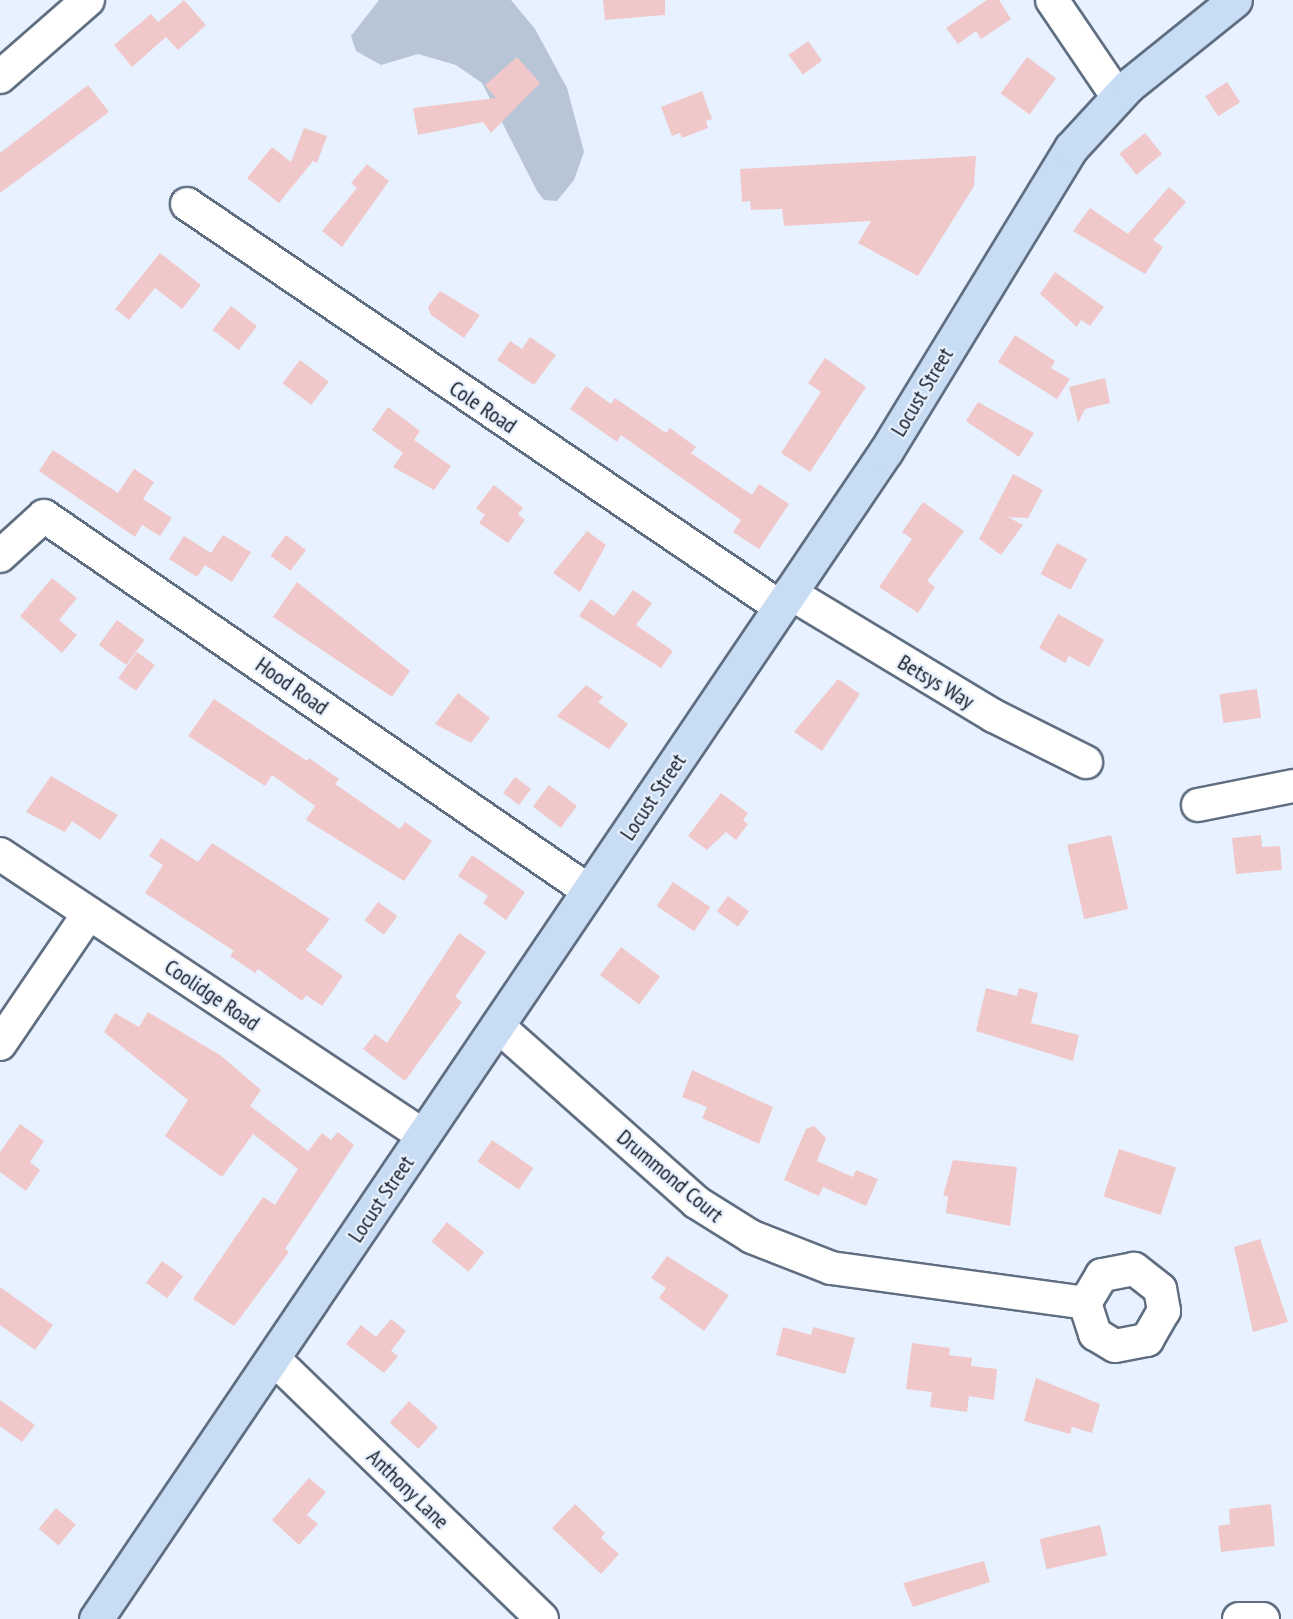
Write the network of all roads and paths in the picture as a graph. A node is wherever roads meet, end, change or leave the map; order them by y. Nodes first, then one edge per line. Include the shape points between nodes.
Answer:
1 (88, 0) edge
2 (1052, 0) edge
3 (1235, 0) edge
4 (0, 77) edge
5 (1117, 96) junction
6 (187, 204) dead end
7 (0, 556) edge
8 (785, 600) junction
9 (1086, 762) dead end
10 (1293, 786) edge
11 (1198, 805) dead end
12 (0, 854) edge
13 (589, 891) junction
14 (89, 913) junction
15 (498, 1026) junction
16 (0, 1044) edge
17 (424, 1136) junction
18 (1085, 1303) dead end
19 (274, 1359) junction
20 (96, 1619) edge
21 (542, 1619) edge
22 (1239, 1619) edge
23 (1263, 1619) edge

1 - 4 street
2 - 5 street
3 - 5 main road, Locust Street
5 - 8 main road, Locust Street via 1071,148 886,451
6 - 8 street, Cole Road
7 - 13 street, Hood Road via 44,516
8 - 9 street, Betsys Way via 994,716
8 - 13 main road, Locust Street
10 - 11 street
12 - 14 street, Coolidge Road
13 - 15 main road, Locust Street
14 - 16 street
14 - 17 street, Coolidge Road
15 - 17 main road, Locust Street
15 - 18 street, Drummond Court via 676,1185 752,1238 831,1268
17 - 19 main road, Locust Street
19 - 20 main road, Locust Street
19 - 21 street, Anthony Lane
22 - 23 street

